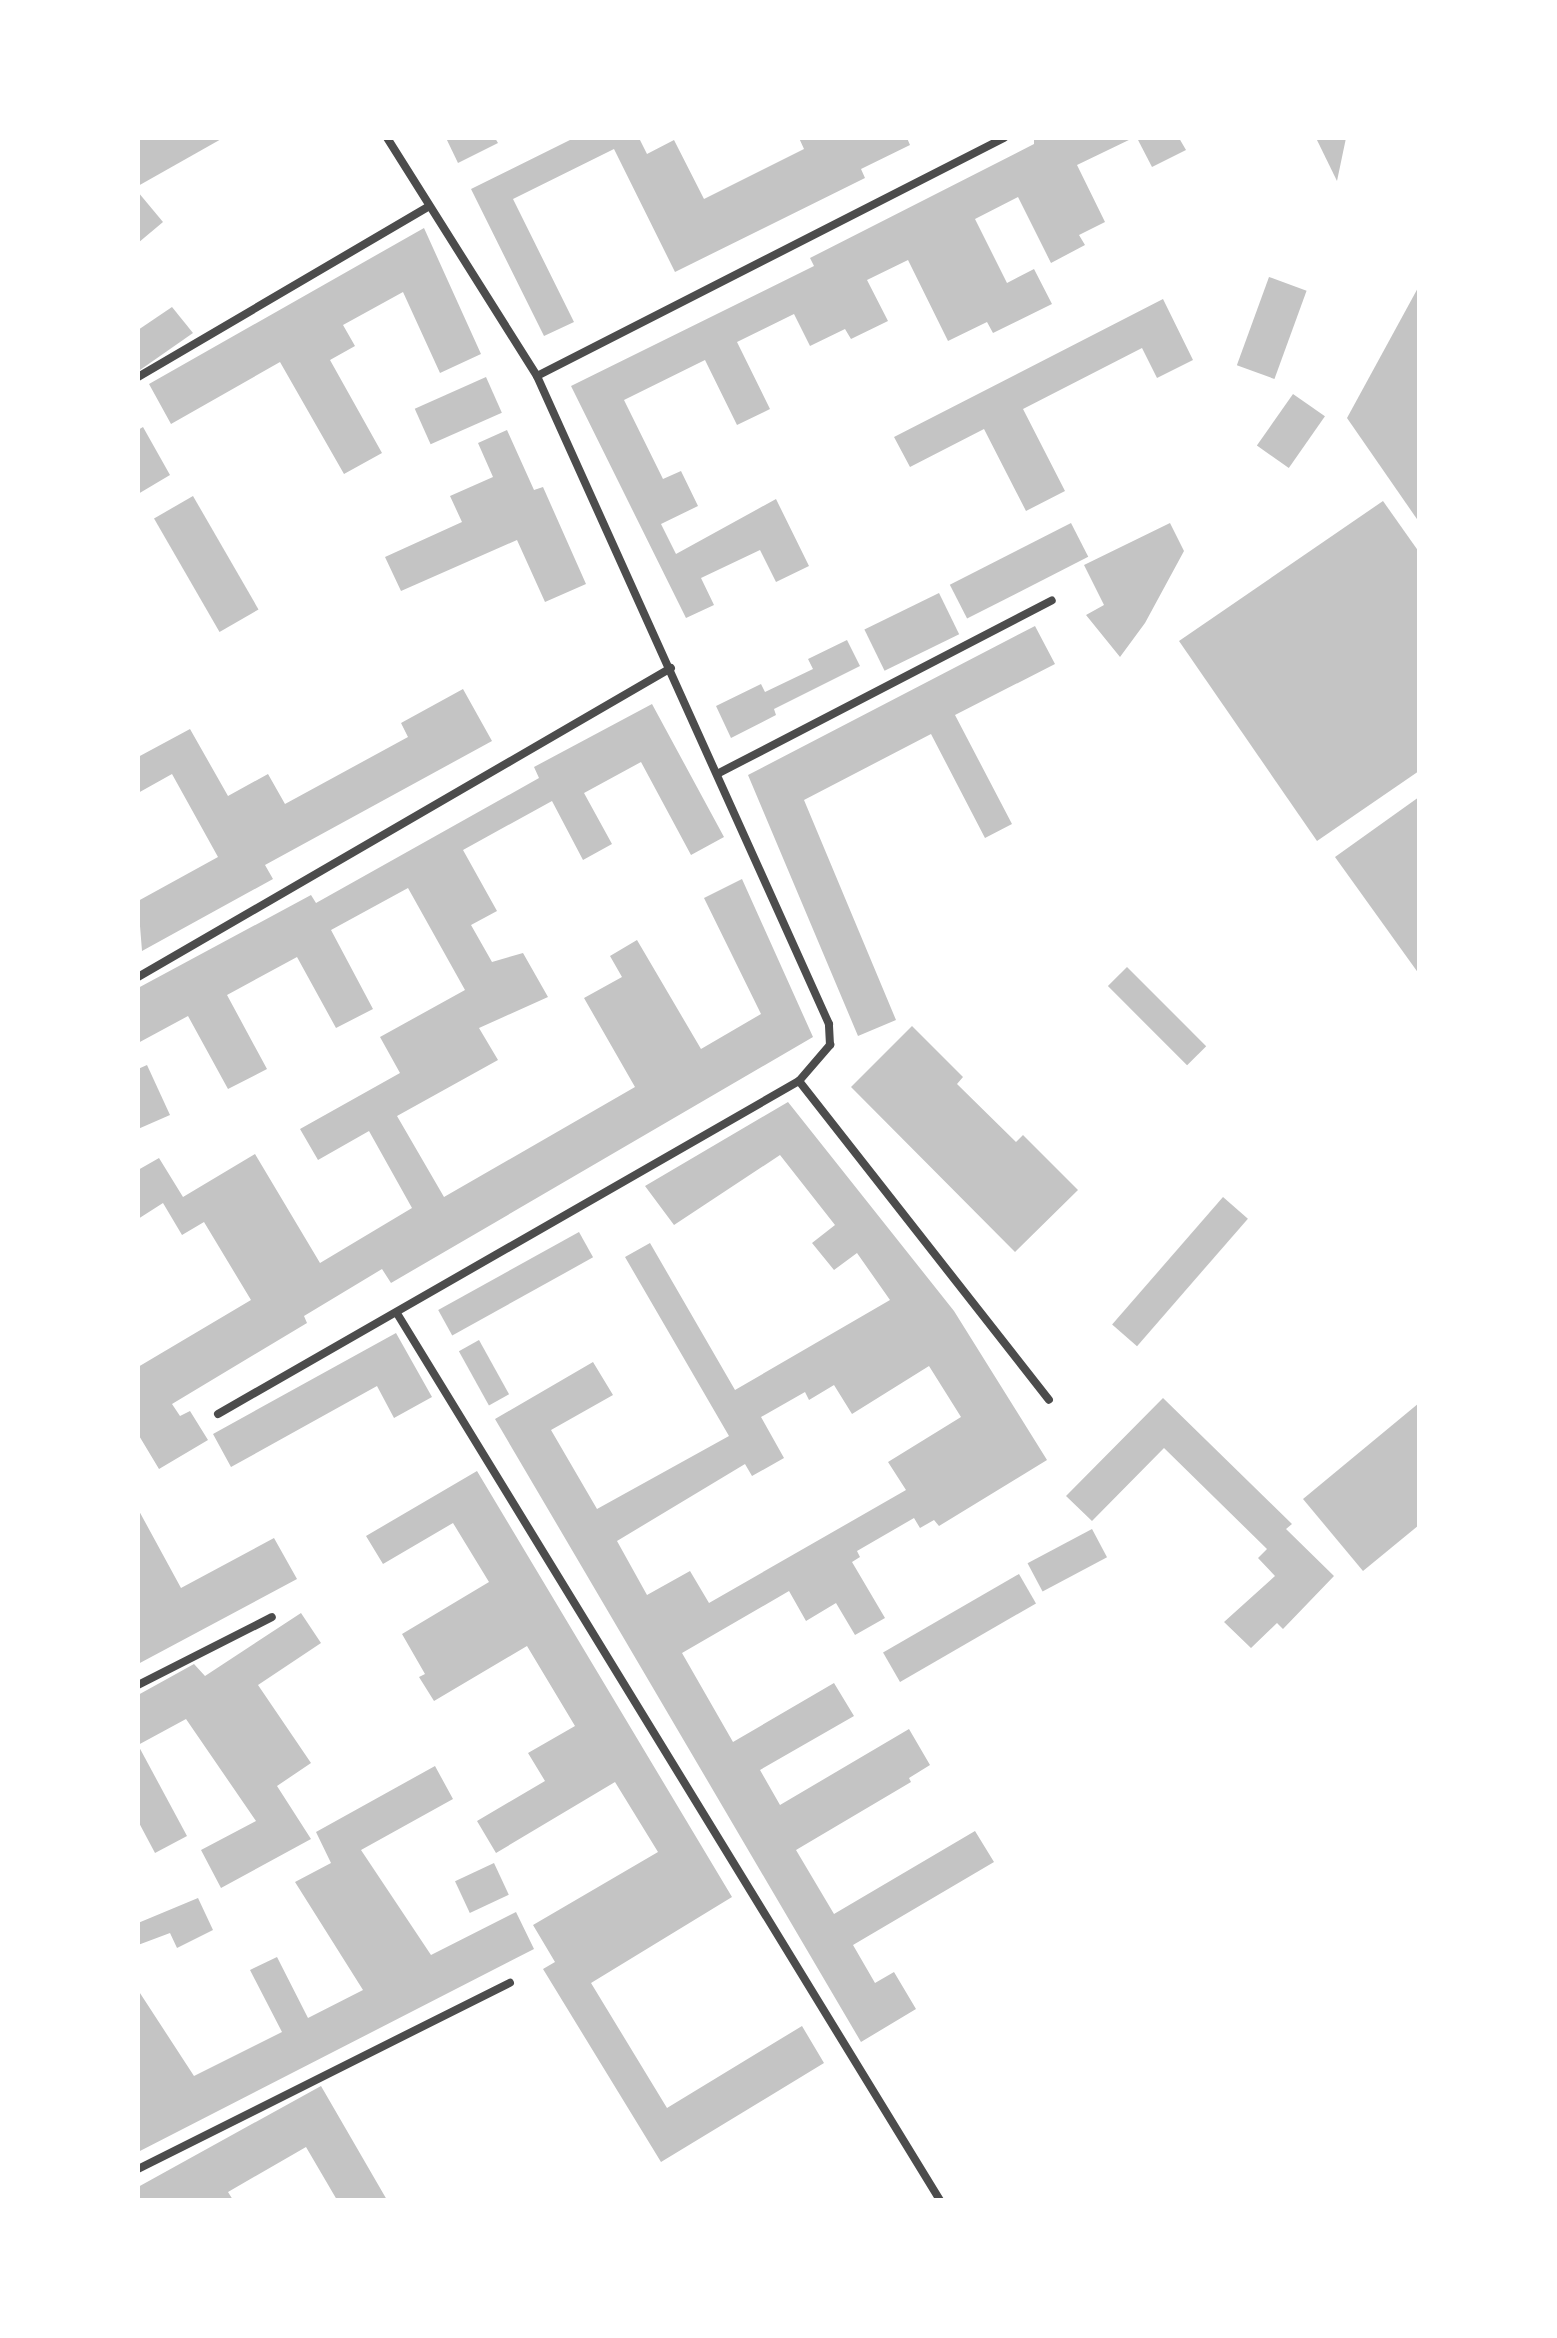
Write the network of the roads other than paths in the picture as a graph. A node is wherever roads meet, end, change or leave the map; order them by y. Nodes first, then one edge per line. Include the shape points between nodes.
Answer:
1 (387, 138) edge
2 (1004, 138) edge
3 (428, 207) junction
4 (537, 376) junction
5 (138, 377) edge
6 (1052, 600) dead end
7 (671, 668) junction
8 (717, 774) junction
9 (138, 977) edge
10 (799, 1081) junction
11 (398, 1315) junction
12 (1049, 1400) dead end
13 (218, 1414) dead end
14 (272, 1617) dead end
15 (138, 1685) edge
16 (510, 1983) dead end
17 (138, 2169) edge
18 (940, 2200) edge

1 - 3 street
2 - 4 street
3 - 4 street
3 - 5 street
4 - 7 street
6 - 8 street
7 - 8 street
7 - 9 street
8 - 10 street via 829,1024 830,1045
10 - 11 street
10 - 12 street
11 - 13 street
11 - 18 street
14 - 15 street
16 - 17 street

